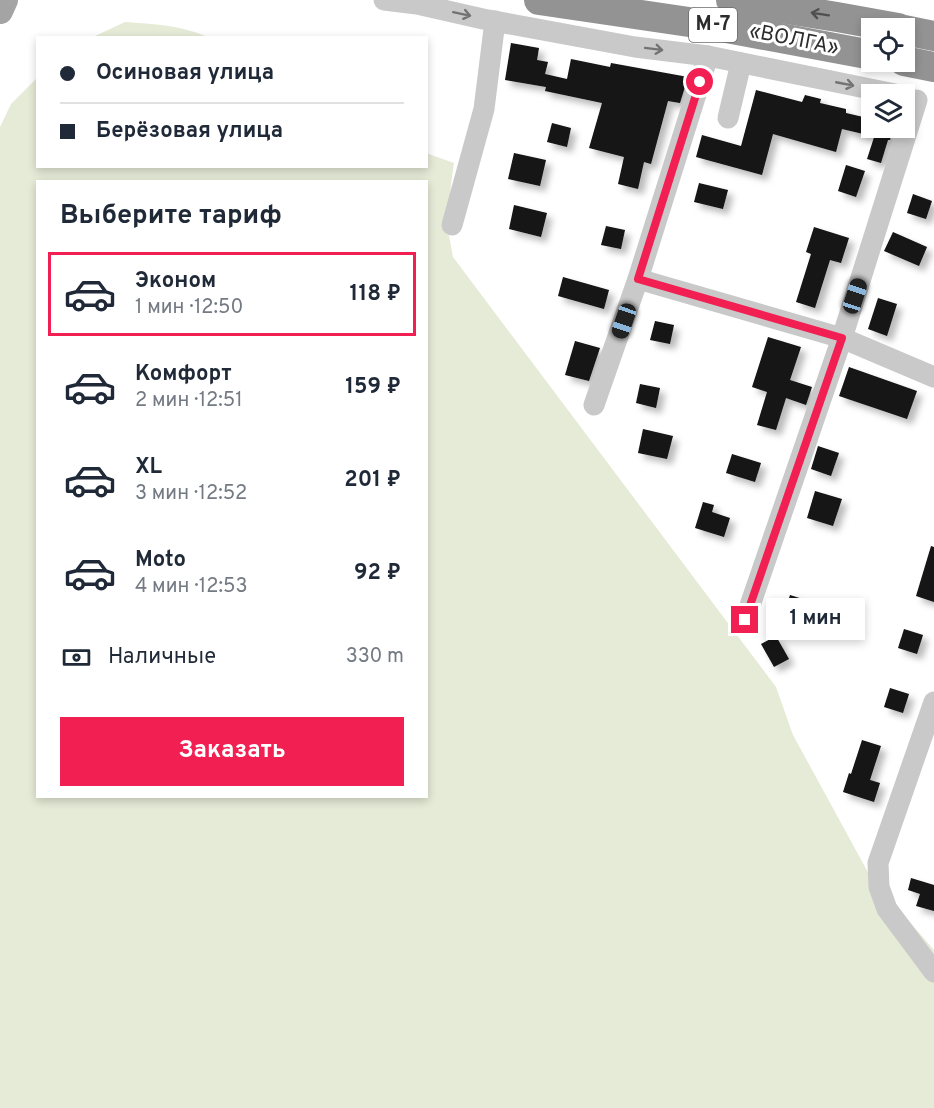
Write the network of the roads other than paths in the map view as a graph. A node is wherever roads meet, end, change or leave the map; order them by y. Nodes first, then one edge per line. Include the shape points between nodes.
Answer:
1 (5, 0) edge
2 (384, 0) edge
3 (539, 0) edge
4 (730, 0) edge
5 (0, 11) edge
6 (495, 21) junction
7 (861, 21) edge
8 (915, 32) edge
9 (934, 36) edge
10 (861, 53) edge
11 (708, 56) junction
12 (741, 63) junction
13 (915, 63) edge
14 (934, 67) edge
15 (861, 87) edge
16 (919, 100) edge
17 (728, 118) dead end
18 (452, 225) dead end
19 (638, 279) junction
20 (842, 338) junction
21 (934, 377) edge
22 (594, 405) dead end
23 (745, 620) dead end
24 (934, 702) edge
25 (934, 972) edge

1 - 5 main road
2 -> 6 street
3 - 10 highway, «ВОЛГА» / М-7 via 716,26
7 -> 4 highway, «ВОЛГА» / М-7
6 -> 11 street
6 - 18 street via 484,109
8 - 9 highway
11 - 12 street
11 - 19 street
12 -> 15 street
12 - 17 street
13 - 14 highway
16 - 20 street
19 - 20 street
19 - 22 street
20 - 21 street
20 - 23 street
24 - 25 street via 879,863 879,887 887,909

